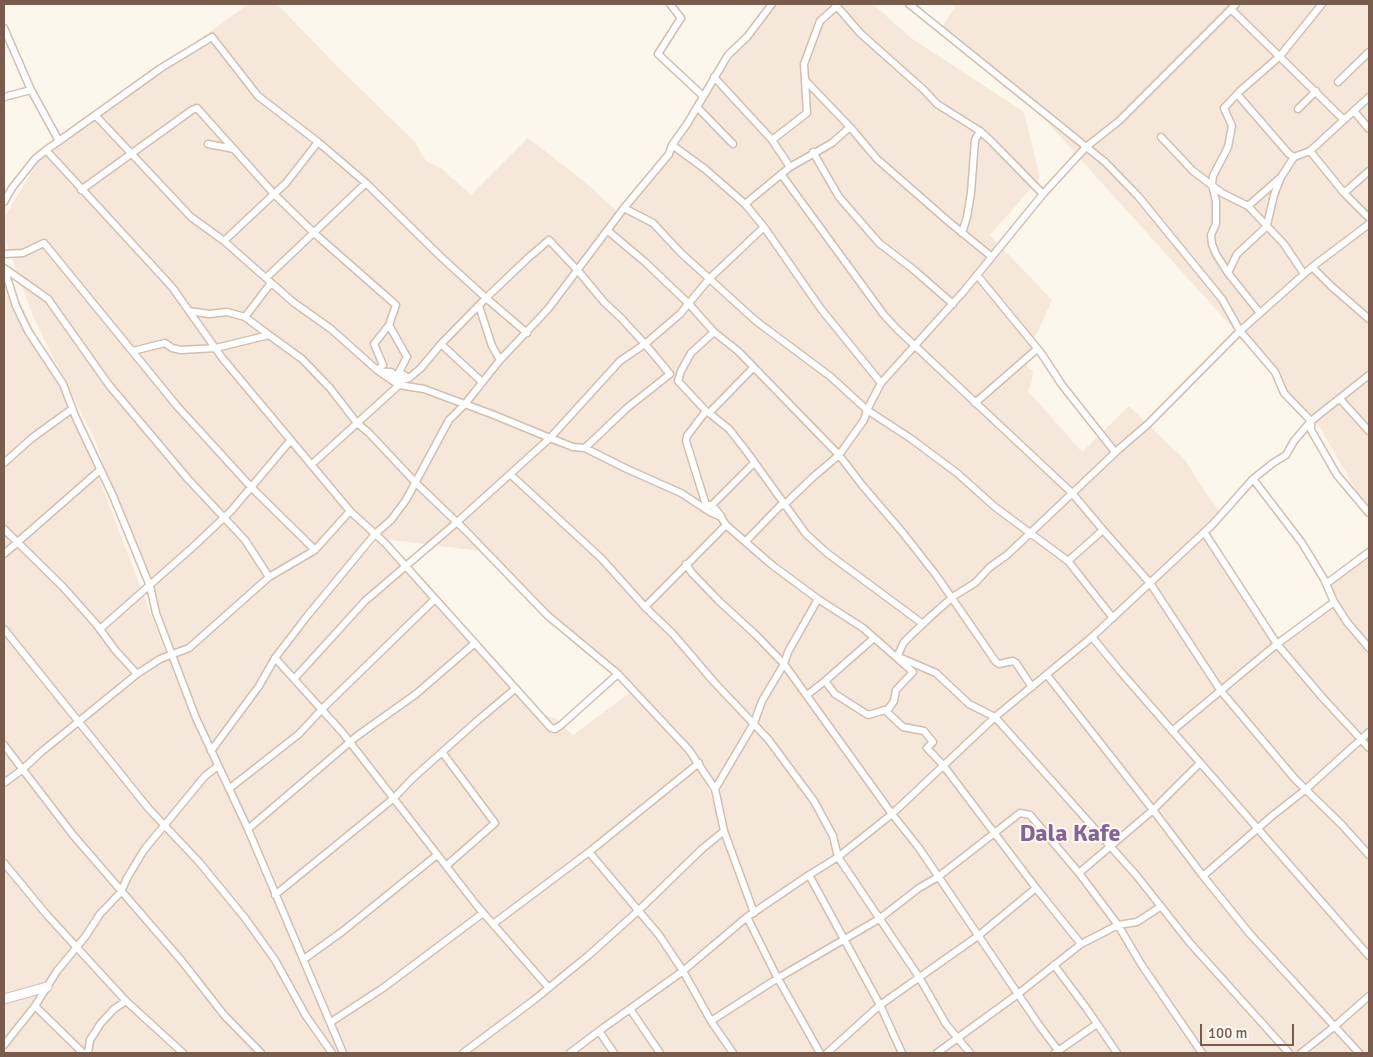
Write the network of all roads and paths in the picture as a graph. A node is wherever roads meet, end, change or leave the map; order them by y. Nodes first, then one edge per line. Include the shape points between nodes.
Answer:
1 (670, 4) edge
2 (772, 4) edge
3 (909, 4) edge
4 (1322, 4) edge
5 (836, 5) edge
6 (1233, 6) edge
7 (4, 28) edge
8 (1369, 52) edge
9 (1280, 56) junction
10 (714, 77) junction
11 (805, 80) junction
12 (1338, 82) dead end
13 (31, 90) junction
14 (1316, 91) junction
15 (1237, 94) junction
16 (4, 96) edge
17 (703, 96) junction
18 (1369, 97) edge
19 (697, 107) junction
20 (1298, 109) dead end
21 (1354, 111) junction
22 (96, 116) junction
23 (1343, 119) junction
24 (850, 127) junction
25 (1369, 129) edge
26 (980, 132) junction
27 (1160, 137) dead end
28 (772, 140) junction
29 (59, 141) junction
30 (318, 142) junction
31 (208, 144) dead end
32 (733, 144) dead end
33 (672, 145) junction
34 (1086, 147) junction
35 (234, 149) junction
36 (46, 150) junction
37 (1310, 151) junction
38 (813, 152) junction
39 (130, 154) junction
40 (1294, 157) junction
41 (790, 167) junction
42 (1369, 171) edge
43 (782, 174) junction
44 (1281, 178) junction
45 (366, 183) junction
46 (1212, 184) junction
47 (81, 190) junction
48 (1344, 193) junction
49 (274, 194) junction
50 (1043, 194) junction
51 (4, 202) edge
52 (745, 204) junction
53 (1248, 206) junction
54 (624, 208) junction
55 (1369, 218) edge
56 (1369, 224) edge
57 (1267, 225) junction
58 (764, 227) junction
59 (608, 231) junction
60 (314, 234) junction
61 (962, 234) junction
62 (224, 241) junction
63 (4, 254) edge
64 (992, 257) junction
65 (1312, 267) junction
66 (578, 270) junction
67 (1228, 272) junction
68 (1304, 274) junction
69 (977, 275) junction
70 (709, 279) junction
71 (269, 280) junction
72 (486, 298) junction
73 (689, 304) junction
74 (953, 304) junction
75 (479, 306) junction
76 (189, 310) junction
77 (1260, 313) junction
78 (245, 317) junction
79 (1369, 319) edge
80 (389, 325) junction
81 (1240, 331) junction
82 (527, 332) junction
83 (714, 332) junction
84 (269, 335) junction
85 (441, 344) junction
86 (645, 344) junction
87 (914, 347) junction
88 (216, 348) junction
89 (1037, 349) junction
90 (133, 352) junction
91 (500, 360) junction
92 (753, 368) junction
93 (377, 370) junction
94 (1369, 375) edge
95 (409, 378) junction
96 (678, 381) junction
97 (482, 382) junction
98 (881, 383) junction
99 (399, 385) junction
100 (1340, 399) junction
101 (975, 403) junction
102 (465, 404) junction
103 (72, 409) junction
104 (867, 410) junction
105 (709, 413) junction
106 (1311, 421) junction
107 (358, 423) junction
108 (1369, 431) edge
109 (550, 438) junction
110 (290, 440) junction
111 (585, 448) junction
112 (1115, 452) junction
113 (839, 455) junction
114 (4, 463) edge
115 (754, 463) junction
116 (311, 465) junction
117 (100, 470) junction
118 (510, 474) junction
119 (1253, 479) junction
120 (415, 482) junction
121 (251, 487) junction
122 (1072, 493) junction
123 (712, 504) junction
124 (784, 505) junction
125 (350, 511) junction
126 (1369, 513) edge
127 (722, 517) junction
128 (224, 518) junction
129 (456, 524) junction
130 (726, 524) junction
131 (4, 529) edge
132 (1103, 530) junction
133 (1204, 532) junction
134 (1029, 533) junction
135 (375, 534) junction
136 (746, 541) junction
137 (18, 542) junction
138 (315, 550) junction
139 (1369, 552) edge
140 (4, 554) edge
141 (1068, 562) junction
142 (686, 564) junction
143 (406, 568) junction
144 (269, 577) junction
145 (1150, 583) junction
146 (1326, 584) junction
147 (150, 586) junction
148 (951, 598) junction
149 (436, 599) junction
150 (818, 599) junction
151 (1334, 602) junction
152 (645, 607) junction
153 (1113, 618) junction
154 (922, 624) junction
155 (4, 629) edge
156 (100, 629) junction
157 (1092, 637) junction
158 (874, 638) junction
159 (475, 643) junction
160 (1277, 644) junction
161 (1369, 648) edge
162 (172, 655) junction
163 (898, 657) junction
164 (275, 658) junction
165 (784, 664) junction
166 (138, 674) junction
167 (618, 674) junction
168 (1047, 674) junction
169 (294, 679) junction
170 (825, 681) junction
171 (1032, 687) junction
172 (515, 689) junction
173 (1221, 691) junction
174 (807, 696) junction
175 (322, 709) junction
176 (887, 711) junction
177 (995, 717) junction
178 (79, 721) junction
179 (754, 723) junction
180 (1172, 731) junction
181 (1369, 732) edge
182 (1362, 739) junction
183 (350, 742) junction
184 (4, 745) edge
185 (1369, 748) edge
186 (212, 751) junction
187 (442, 752) junction
188 (1200, 763) junction
189 (699, 764) junction
190 (943, 765) junction
191 (218, 766) junction
192 (23, 769) junction
193 (4, 783) edge
194 (230, 788) junction
195 (715, 789) junction
196 (1305, 790) junction
197 (394, 798) junction
198 (1153, 810) junction
199 (892, 814) junction
200 (164, 825) junction
201 (1257, 828) junction
202 (248, 829) junction
203 (724, 831) junction
204 (995, 833) junction
205 (1110, 845) junction
206 (588, 852) junction
207 (437, 855) junction
208 (1369, 855) edge
209 (838, 858) junction
210 (4, 863) edge
211 (446, 866) junction
212 (1079, 873) junction
213 (809, 875) junction
214 (1202, 876) junction
215 (938, 877) junction
216 (1036, 888) junction
217 (121, 892) junction
218 (275, 895) junction
219 (1160, 907) junction
220 (638, 911) junction
221 (483, 913) junction
222 (754, 913) junction
223 (748, 918) junction
224 (879, 919) junction
225 (493, 924) junction
226 (1118, 924) junction
227 (978, 936) junction
228 (845, 939) junction
229 (1081, 944) junction
230 (77, 947) junction
231 (1369, 956) edge
232 (304, 959) junction
233 (1054, 964) junction
234 (683, 971) junction
235 (919, 977) junction
236 (778, 978) junction
237 (47, 987) junction
238 (549, 988) junction
239 (1018, 994) junction
240 (1369, 996) edge
241 (4, 999) edge
242 (126, 1001) junction
243 (880, 1005) junction
244 (35, 1006) junction
245 (630, 1008) junction
246 (711, 1021) junction
247 (331, 1022) junction
248 (1097, 1024) junction
249 (1335, 1026) junction
250 (599, 1031) junction
251 (958, 1038) junction
252 (4, 1046) edge
253 (1058, 1052) edge
254 (84, 1053) edge
255 (88, 1053) edge
256 (183, 1053) edge
257 (261, 1053) edge
258 (332, 1053) edge
259 (343, 1053) edge
260 (463, 1053) edge
261 (570, 1053) edge
262 (614, 1053) edge
263 (660, 1053) edge
264 (733, 1053) edge
265 (820, 1053) edge
266 (827, 1053) edge
267 (902, 1053) edge
268 (937, 1053) edge
269 (970, 1053) edge
270 (1116, 1053) edge
271 (1202, 1053) edge
272 (1289, 1053) edge
273 (1301, 1053) edge
274 (1359, 1053) edge

1 - 17 street via 680,18 658,54
2 - 10 street via 747,37 728,55
3 - 34 street
4 - 9 street
5 - 11 street via 820,21 804,64
5 - 26 street via 860,33 937,104
6 - 9 street
6 - 34 street via 1119,121
7 - 13 street
8 - 12 street
9 - 14 street
9 - 15 street
10 - 17 street
10 - 28 street
11 - 24 street
11 - 28 street via 808,113
13 - 16 street
13 - 29 street
14 - 20 street
14 - 23 street
15 - 40 street
15 - 46 street via 1224,108 1232,126 1231,136
17 - 19 street
18 - 21 street
19 - 32 street
19 - 33 street
21 - 23 street
21 - 25 street
22 - 29 street
22 - 30 street via 161,68 212,37 258,96
22 - 39 street
23 - 37 street
24 - 38 street
24 - 61 street via 877,159
26 - 50 street
26 - 61 street via 975,140 967,217
27 - 46 street via 1192,171
28 - 41 street
29 - 36 street
30 - 45 street
30 - 49 street
31 - 35 street
33 - 52 street
33 - 54 street via 669,154
34 - 50 street
34 - 81 street via 1138,196 1222,299
35 - 39 street via 197,108
35 - 49 street
36 - 47 street
36 - 51 street via 35,159
37 - 40 street
37 - 48 street
38 - 41 street
38 - 74 street via 839,197 879,243
39 - 47 street
39 - 62 street via 181,208
40 - 44 street
41 - 43 street
42 - 48 street
43 - 52 street
43 - 87 street via 884,315
44 - 53 street
44 - 57 street
45 - 60 street
45 - 72 street
46 - 53 street
46 - 67 street via 1216,224 1210,235 1216,254
47 - 76 street via 172,287
48 - 55 street
49 - 60 street
49 - 62 street
50 - 64 street
52 - 58 street
53 - 57 street
54 - 59 street
54 - 70 street via 653,223
56 - 65 street
57 - 67 street via 1238,254
57 - 68 street
58 - 70 street
58 - 98 street via 822,309
59 - 66 street
59 - 73 street
60 - 71 street
60 - 80 street via 396,305
61 - 64 street
62 - 71 street
63 - 90 street via 23,253 44,243
64 - 69 street
65 - 68 street
65 - 79 street
66 - 72 street via 549,240
66 - 82 street
66 - 86 street
67 - 77 street
68 - 77 street
69 - 74 street
69 - 89 street
70 - 73 street
70 - 104 street
71 - 78 street
71 - 93 street
72 - 75 street
72 - 82 street
73 - 83 street
73 - 86 street
74 - 87 street
75 - 85 street
75 - 91 street
76 - 78 street via 209,314 227,312
76 - 88 street
77 - 81 street
78 - 84 street
80 - 93 street via 374,344 384,365
80 - 95 street via 407,357 398,372
81 - 106 street via 1275,372 1284,392
81 - 112 street via 1148,424
82 - 91 street
83 - 92 street
83 - 96 street via 691,353
84 - 88 street
84 - 107 street via 302,359
85 - 95 street
85 - 97 street
86 - 109 street via 620,361
86 - 111 street via 670,374 627,408
87 - 98 street
87 - 101 street
88 - 90 street via 181,350 165,343
88 - 110 street
89 - 101 street
89 - 112 street
90 - 121 street
91 - 97 street
92 - 105 street
92 - 113 street
93 - 95 street via 392,372 402,380
93 - 99 street
94 - 100 street
96 - 105 street
96 - 123 street via 706,411 686,441 706,504
97 - 102 street
98 - 104 street
99 - 102 street via 424,389
99 - 107 street
100 - 106 street
100 - 108 street
101 - 122 street
102 - 109 street
102 - 120 street via 449,420
103 - 114 street
103 - 117 street
103 - 128 street via 62,384 28,331 4,268 48,299 109,385
104 - 113 street via 864,420
104 - 134 street via 957,473
105 - 115 street via 729,429
106 - 119 street via 1286,455
106 - 126 street via 1315,439 1338,475
107 - 116 street
107 - 120 street
109 - 111 street via 572,447
109 - 118 street
110 - 116 street
110 - 121 street
111 - 127 street via 681,493
112 - 122 street
113 - 124 street
113 - 148 street
115 - 123 street
115 - 124 street
116 - 125 street
117 - 137 street
117 - 147 street
118 - 129 street
118 - 152 street via 602,559
119 - 133 street
119 - 146 street via 1302,543
120 - 129 street
120 - 135 street via 391,520
121 - 128 street
121 - 138 street
122 - 132 street
122 - 134 street
123 - 127 street
124 - 136 street
124 - 154 street via 820,547
125 - 135 street
125 - 138 street
127 - 130 street
128 - 144 street via 245,540
128 - 147 street
129 - 143 street
129 - 167 street via 547,616
130 - 136 street
130 - 142 street
131 - 137 street
132 - 141 street
132 - 145 street
133 - 145 street
133 - 160 street
134 - 141 street
134 - 148 street via 975,583
135 - 143 street
135 - 164 street
136 - 150 street
137 - 140 street
137 - 156 street
138 - 144 street
139 - 146 street
141 - 153 street
142 - 152 street
142 - 165 street
143 - 149 street
143 - 169 street via 365,601
144 - 162 street via 189,648
145 - 153 street
145 - 173 street
146 - 151 street
147 - 156 street
147 - 162 street
148 - 154 street
148 - 171 street via 996,662 1016,663
149 - 159 street
149 - 175 street
150 - 158 street
150 - 165 street
151 - 160 street
151 - 161 street
152 - 179 street
153 - 157 street
154 - 163 street via 904,642
155 - 178 street
156 - 166 street
157 - 168 street
157 - 180 street
158 - 163 street
158 - 170 street
159 - 172 street
159 - 183 street via 416,694
160 - 173 street
160 - 182 street
162 - 166 street
162 - 186 street
163 - 176 street via 914,672 896,690 894,702
163 - 177 street via 936,673 969,704
164 - 169 street
164 - 186 street
165 - 174 street
165 - 179 street via 762,700
166 - 178 street
167 - 172 street via 555,729
167 - 189 street
168 - 171 street
168 - 198 street
169 - 175 street
170 - 174 street
170 - 176 street via 835,694 868,715
171 - 177 street
172 - 187 street
173 - 180 street
173 - 196 street
174 - 199 street
175 - 183 street
175 - 194 street via 299,734
176 - 190 street via 903,727 924,731 933,742 927,748
177 - 190 street
177 - 205 street
178 - 192 street
178 - 200 street
179 - 195 street
179 - 209 street via 814,801 833,836
180 - 188 street
181 - 182 street
182 - 185 street
182 - 196 street
183 - 197 street
183 - 202 street
184 - 192 street
186 - 191 street
187 - 197 street
187 - 211 street via 495,823
188 - 198 street
188 - 201 street
189 - 195 street
189 - 206 street
190 - 199 street
190 - 204 street
191 - 194 street
191 - 200 street via 205,776
192 - 193 street
192 - 217 street
194 - 202 street
195 - 203 street
196 - 201 street
196 - 208 street via 1342,824
197 - 207 street
197 - 218 street
198 - 205 street
198 - 214 street
199 - 209 street
199 - 215 street
200 - 217 street via 144,850
200 - 258 street via 245,918
201 - 214 street
201 - 231 street
202 - 218 street
203 - 220 street
203 - 222 street
204 - 212 street via 1020,813 1026,813
204 - 215 street
204 - 216 street
205 - 212 street
205 - 219 street
206 - 220 street
206 - 225 street
207 - 211 street
207 - 232 street
209 - 213 street
209 - 224 street
210 - 230 street
211 - 221 street
212 - 226 street
213 - 222 street
213 - 228 street
214 - 249 street via 1250,934
215 - 224 street
215 - 227 street
216 - 227 street
216 - 229 street
217 - 230 street via 100,914
217 - 257 street via 224,1015
218 - 232 street
219 - 226 street via 1137,922
219 - 272 street
220 - 234 street
220 - 238 street
221 - 225 street
221 - 247 street via 383,988
222 - 223 street
223 - 234 street
223 - 236 street
224 - 228 street
224 - 235 street
225 - 238 street
226 - 229 street
226 - 271 street via 1141,964
227 - 235 street
227 - 239 street
228 - 236 street
228 - 243 street
229 - 233 street
230 - 237 street
230 - 242 street
232 - 247 street
233 - 239 street
233 - 248 street
234 - 245 street
234 - 246 street
235 - 243 street
235 - 251 street via 946,1024
236 - 246 street
236 - 265 street
237 - 241 street
237 - 244 street
238 - 260 street
239 - 251 street
239 - 253 street
240 - 249 street
242 - 255 street via 101,1022 90,1040
242 - 256 street
243 - 266 street
243 - 267 street
244 - 252 street
244 - 254 street
245 - 250 street
245 - 263 street
246 - 264 street
247 - 259 street
248 - 253 street
248 - 270 street
249 - 273 street
249 - 274 street
250 - 261 street
250 - 262 street
251 - 268 street
251 - 269 street

